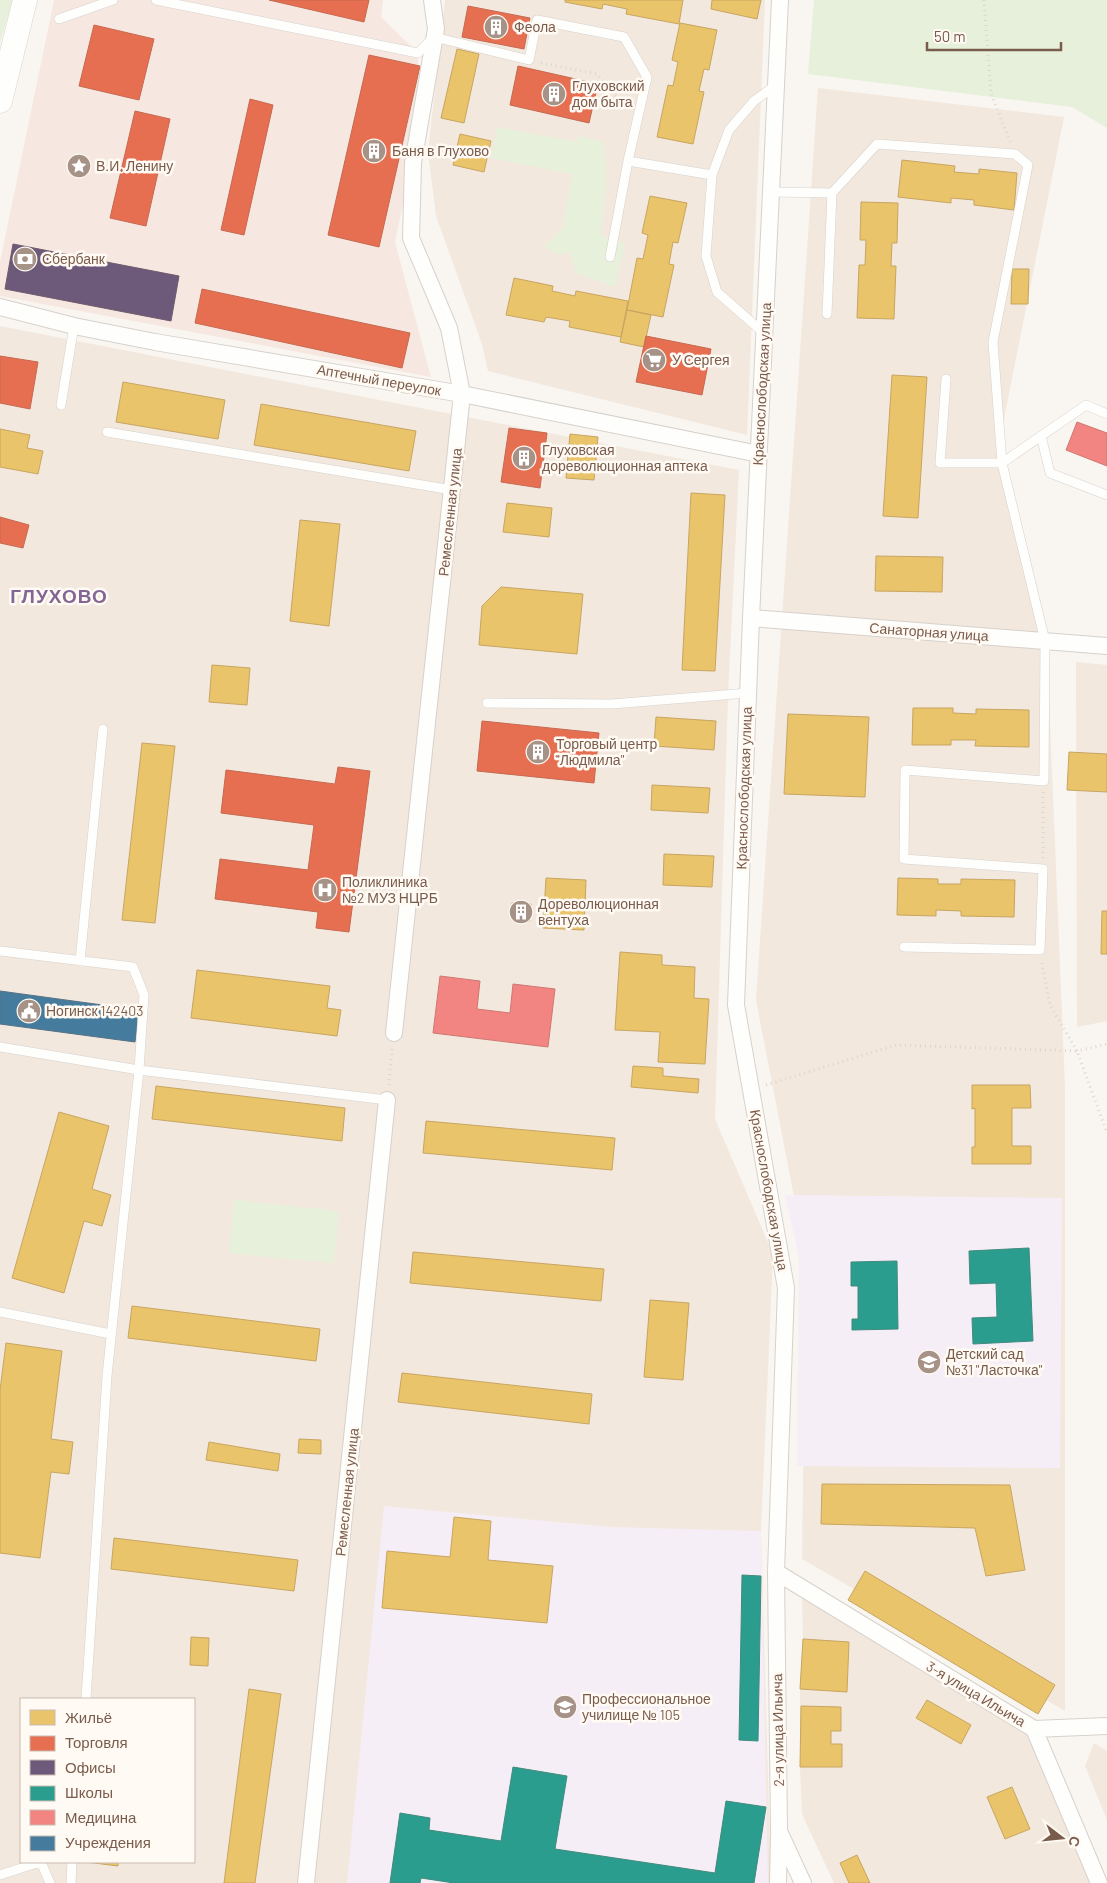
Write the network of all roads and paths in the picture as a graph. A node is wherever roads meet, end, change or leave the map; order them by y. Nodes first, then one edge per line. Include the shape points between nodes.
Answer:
1 (25, 0) edge
2 (113, 0) edge
3 (156, 0) edge
4 (432, 0) edge
5 (780, 0) edge
6 (984, 0) edge
7 (59, 19) dead end
8 (434, 37) junction
9 (7, 53) edge
10 (529, 60) junction
11 (776, 85) junction
12 (0, 101) edge
13 (637, 123) junction
14 (1015, 154) junction
15 (628, 161) junction
16 (712, 175) junction
17 (771, 192) junction
18 (832, 193) junction
19 (610, 257) dead end
20 (0, 307) edge
21 (827, 314) dead end
22 (74, 326) junction
23 (764, 333) junction
24 (946, 379) dead end
25 (462, 394) junction
26 (61, 405) dead end
27 (1107, 414) edge
28 (107, 432) dead end
29 (1041, 436) junction
30 (759, 454) junction
31 (1002, 463) junction
32 (452, 490) junction
33 (1107, 495) edge
34 (750, 618) junction
35 (1045, 641) junction
36 (1107, 646) edge
37 (748, 694) junction
38 (486, 704) dead end
39 (103, 729) dead end
40 (1044, 781) junction
41 (1043, 869) junction
42 (904, 947) dead end
43 (1040, 950) junction
44 (0, 952) edge
45 (80, 961) junction
46 (394, 1033) joint
47 (1107, 1044) edge
48 (0, 1047) edge
49 (1077, 1051) junction
50 (139, 1070) junction
51 (751, 1090) junction
52 (387, 1100) junction
53 (1107, 1133) edge
54 (0, 1312) edge
55 (111, 1334) junction
56 (776, 1572) junction
57 (86, 1698) edge
58 (1107, 1726) edge
59 (1034, 1729) junction
60 (779, 1830) junction
61 (37, 1863) edge
62 (40, 1863) edge
63 (72, 1863) edge
64 (0, 1875) edge
65 (50, 1883) edge
66 (71, 1883) edge
67 (306, 1883) edge
68 (778, 1883) edge
69 (803, 1883) edge
70 (1099, 1883) edge

1 - 9 main road
2 - 7 lane
3 - 8 lane via 418,53
4 - 8 street, Ремесленная улица
5 - 11 street, Краснослободская улица
6 - 14 path via 991,93
8 - 10 lane
8 - 25 street, Ремесленная улица via 413,163 411,238 448,328
9 - 12 main road
10 - 13 path via 597,74
10 - 13 lane via 537,20 624,37 648,77
11 - 16 lane via 754,101 729,130
11 - 17 street, Краснослободская улица
13 - 15 lane
14 - 18 lane via 877,144
14 - 31 lane via 1028,165 993,342
15 - 16 lane
15 - 19 lane
16 - 23 lane via 706,256 717,292
17 - 18 lane
17 - 23 street, Краснослободская улица
18 - 21 lane
20 - 22 street, Аптечный переулок
22 - 25 street, Аптечный переулок
22 - 26 lane
23 - 30 street, Краснослободская улица
24 - 31 lane via 940,463
25 - 30 street, Аптечный переулок
25 - 32 street, Ремесленная улица
27 - 29 lane via 1086,405
28 - 32 lane
29 - 31 lane
29 - 33 lane via 1050,473
30 - 34 street, Краснослободская улица
31 - 35 lane
32 - 46 street, Ремесленная улица
34 - 35 street, Санаторная улица
34 - 37 street, Краснослободская улица
35 - 36 street, Санаторная улица
35 - 40 lane
37 - 38 lane via 612,704
37 - 51 street, Краснослободская улица via 736,1005
39 - 45 lane
40 - 41 path
40 - 41 lane via 905,770 904,859
41 - 43 lane
42 - 43 lane
43 - 49 path via 1050,1005
44 - 45 lane
45 - 50 lane via 133,967 144,995
46 - 52 path
47 - 49 path
48 - 50 lane
49 - 51 path via 896,1045
49 - 53 path
50 - 52 lane
50 - 55 lane
51 - 56 street, Краснослободская улица via 786,1288
52 - 67 street, Ремесленная улица
54 - 55 lane
55 - 57 lane
56 - 59 street, 3-я улица Ильича
56 - 60 street, 2-я улица Ильича
58 - 59 street
59 - 70 street, 3-я улица Ильича
60 - 68 street
60 - 69 street, 2-я улица Ильича
61 - 64 lane
62 - 65 lane
63 - 66 lane

